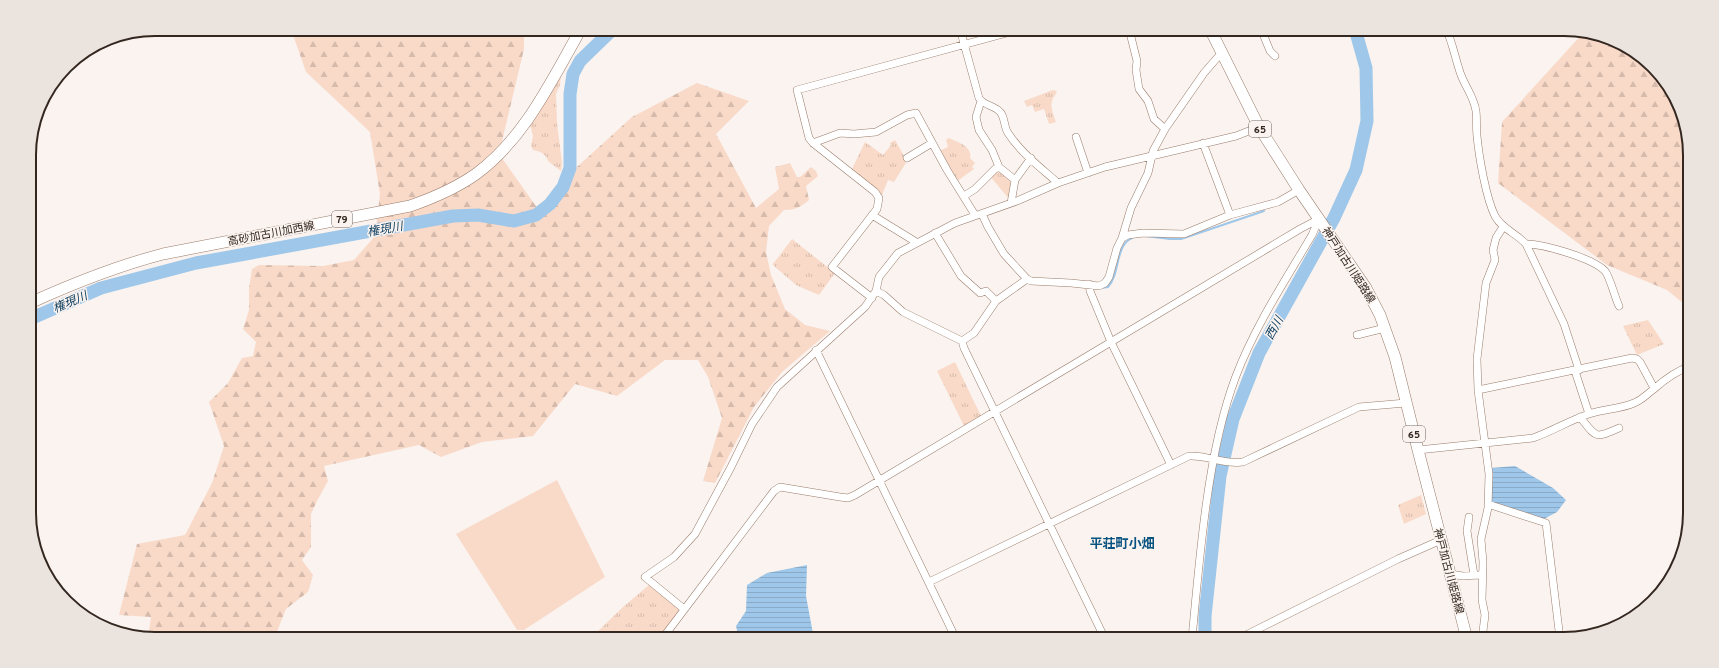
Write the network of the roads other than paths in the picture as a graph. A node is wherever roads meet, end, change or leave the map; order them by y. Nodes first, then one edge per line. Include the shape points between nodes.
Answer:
1 (577, 36) edge
2 (962, 36) edge
3 (994, 36) edge
4 (1131, 36) edge
5 (1213, 36) edge
6 (1264, 36) edge
7 (1448, 36) edge
8 (964, 44) junction
9 (1222, 54) junction
10 (1275, 56) dead end
11 (981, 101) junction
12 (1259, 127) junction
13 (1165, 130) junction
14 (1076, 137) dead end
15 (813, 143) junction
16 (932, 143) junction
17 (1203, 143) junction
18 (1151, 156) junction
19 (907, 158) dead end
20 (1031, 158) junction
21 (999, 167) junction
22 (1088, 173) junction
23 (1015, 180) junction
24 (1058, 183) junction
25 (1299, 190) junction
26 (964, 196) junction
27 (1011, 203) junction
28 (872, 215) junction
29 (979, 215) junction
30 (1230, 215) junction
31 (1320, 221) junction
32 (1503, 227) junction
33 (935, 233) junction
34 (1122, 238) junction
35 (916, 242) junction
36 (1526, 244) junction
37 (1027, 279) junction
38 (1089, 284) junction
39 (874, 294) junction
40 (36, 300) edge
41 (996, 301) junction
42 (1618, 306) dead end
43 (1385, 328) junction
44 (1357, 335) dead end
45 (962, 341) junction
46 (1111, 342) junction
47 (816, 350) junction
48 (1683, 369) edge
49 (1577, 371) junction
50 (1654, 388) junction
51 (1478, 390) junction
52 (1406, 404) junction
53 (996, 411) junction
54 (1589, 414) junction
55 (1580, 417) junction
56 (1619, 428) dead end
57 (1485, 444) junction
58 (1418, 450) junction
59 (1213, 458) junction
60 (1170, 465) junction
61 (879, 480) junction
62 (1488, 504) junction
63 (1469, 517) dead end
64 (1049, 524) junction
65 (1441, 540) junction
66 (1450, 574) junction
67 (1483, 574) junction
68 (1474, 575) junction
69 (928, 582) junction
70 (684, 609) junction
71 (667, 632) edge
72 (953, 632) edge
73 (1102, 632) edge
74 (1193, 632) edge
75 (1252, 632) edge
76 (1465, 632) edge
77 (1483, 632) edge
78 (1559, 632) edge

1 - 40 main road, 高砂加古川加西線 / 79 via 532,114 509,144 476,174 438,196 402,208 163,254 124,264
2 - 8 street
3 - 8 street
4 - 13 street via 1137,61 1139,89 1148,101 1154,119
5 - 9 main road, 神戸加古川姫路線 / 65
6 - 10 street
7 - 32 street via 1461,76 1473,97 1476,134 1490,202 1495,216
8 - 11 street
8 - 15 street via 797,90 806,129
9 - 12 main road, 神戸加古川姫路線 / 65
9 - 13 street via 1211,64
11 - 20 street via 996,108 1001,114 1007,132
11 - 21 street via 976,117 977,124
12 - 17 street via 1236,136
12 - 25 main road, 神戸加古川姫路線 / 65
13 - 18 street
14 - 22 street
15 - 16 street via 840,133 876,132 914,112
15 - 28 street via 875,192 879,198 879,205
16 - 19 street
16 - 26 street
17 - 18 street
17 - 30 street
18 - 22 street
18 - 34 street via 1148,173 1131,208
20 - 23 street
20 - 24 street
21 - 23 street
21 - 26 street
22 - 24 street
23 - 27 street
24 - 27 street
25 - 30 street via 1278,202
25 - 31 main road, 神戸加古川姫路線 / 65
26 - 29 street
27 - 29 street
28 - 35 street
28 - 39 street via 832,267
29 - 33 street
29 - 37 street via 1004,254
30 - 34 street via 1184,234 1143,233
31 - 43 main road, 神戸加古川姫路線 / 65 via 1366,288
31 - 46 street via 1300,229
31 - 59 street via 1257,330 1236,376
32 - 36 street
32 - 51 street via 1496,238 1495,260 1486,283 1478,348
33 - 35 street
33 - 41 street via 961,276 980,293 986,291
34 - 38 street via 1105,283 1099,286
35 - 39 street via 898,253 891,261 879,277
36 - 42 street via 1566,251 1598,266 1606,272
36 - 49 street via 1564,324
37 - 38 street via 1045,283
37 - 41 street
38 - 46 street
39 - 45 street via 884,296 903,312
39 - 47 street via 851,321
41 - 45 street via 974,333
43 - 44 street
43 - 52 main road, 神戸加古川姫路線 / 65
45 - 53 street
46 - 53 street
46 - 60 street
47 - 61 street
47 - 70 street via 777,387 752,424 695,534 674,557 645,577
48 - 50 street
49 - 50 street via 1637,359
49 - 51 street
49 - 54 street
50 - 54 street via 1633,404
51 - 57 street
52 - 58 main road, 神戸加古川姫路線 / 65
52 - 59 street via 1359,407 1248,460 1233,463
53 - 61 street
53 - 64 street
54 - 55 street
55 - 56 street via 1598,436
55 - 57 street via 1534,438
57 - 58 street
57 - 62 street via 1489,474
58 - 65 main road, 神戸加古川姫路線 / 65
59 - 60 street via 1189,456
59 - 74 street via 1196,584
60 - 64 street
61 - 69 street
61 - 70 street via 848,498 780,487 774,491
62 - 67 street via 1481,539
62 - 78 street via 1546,523
63 - 68 street via 1467,531
64 - 69 street
64 - 73 street
65 - 66 main road, 神戸加古川姫路線 / 65
65 - 75 street
66 - 68 street
66 - 76 main road, 神戸加古川姫路線 / 65
67 - 68 street
67 - 77 street via 1482,600 1485,616
69 - 72 street
70 - 71 street

